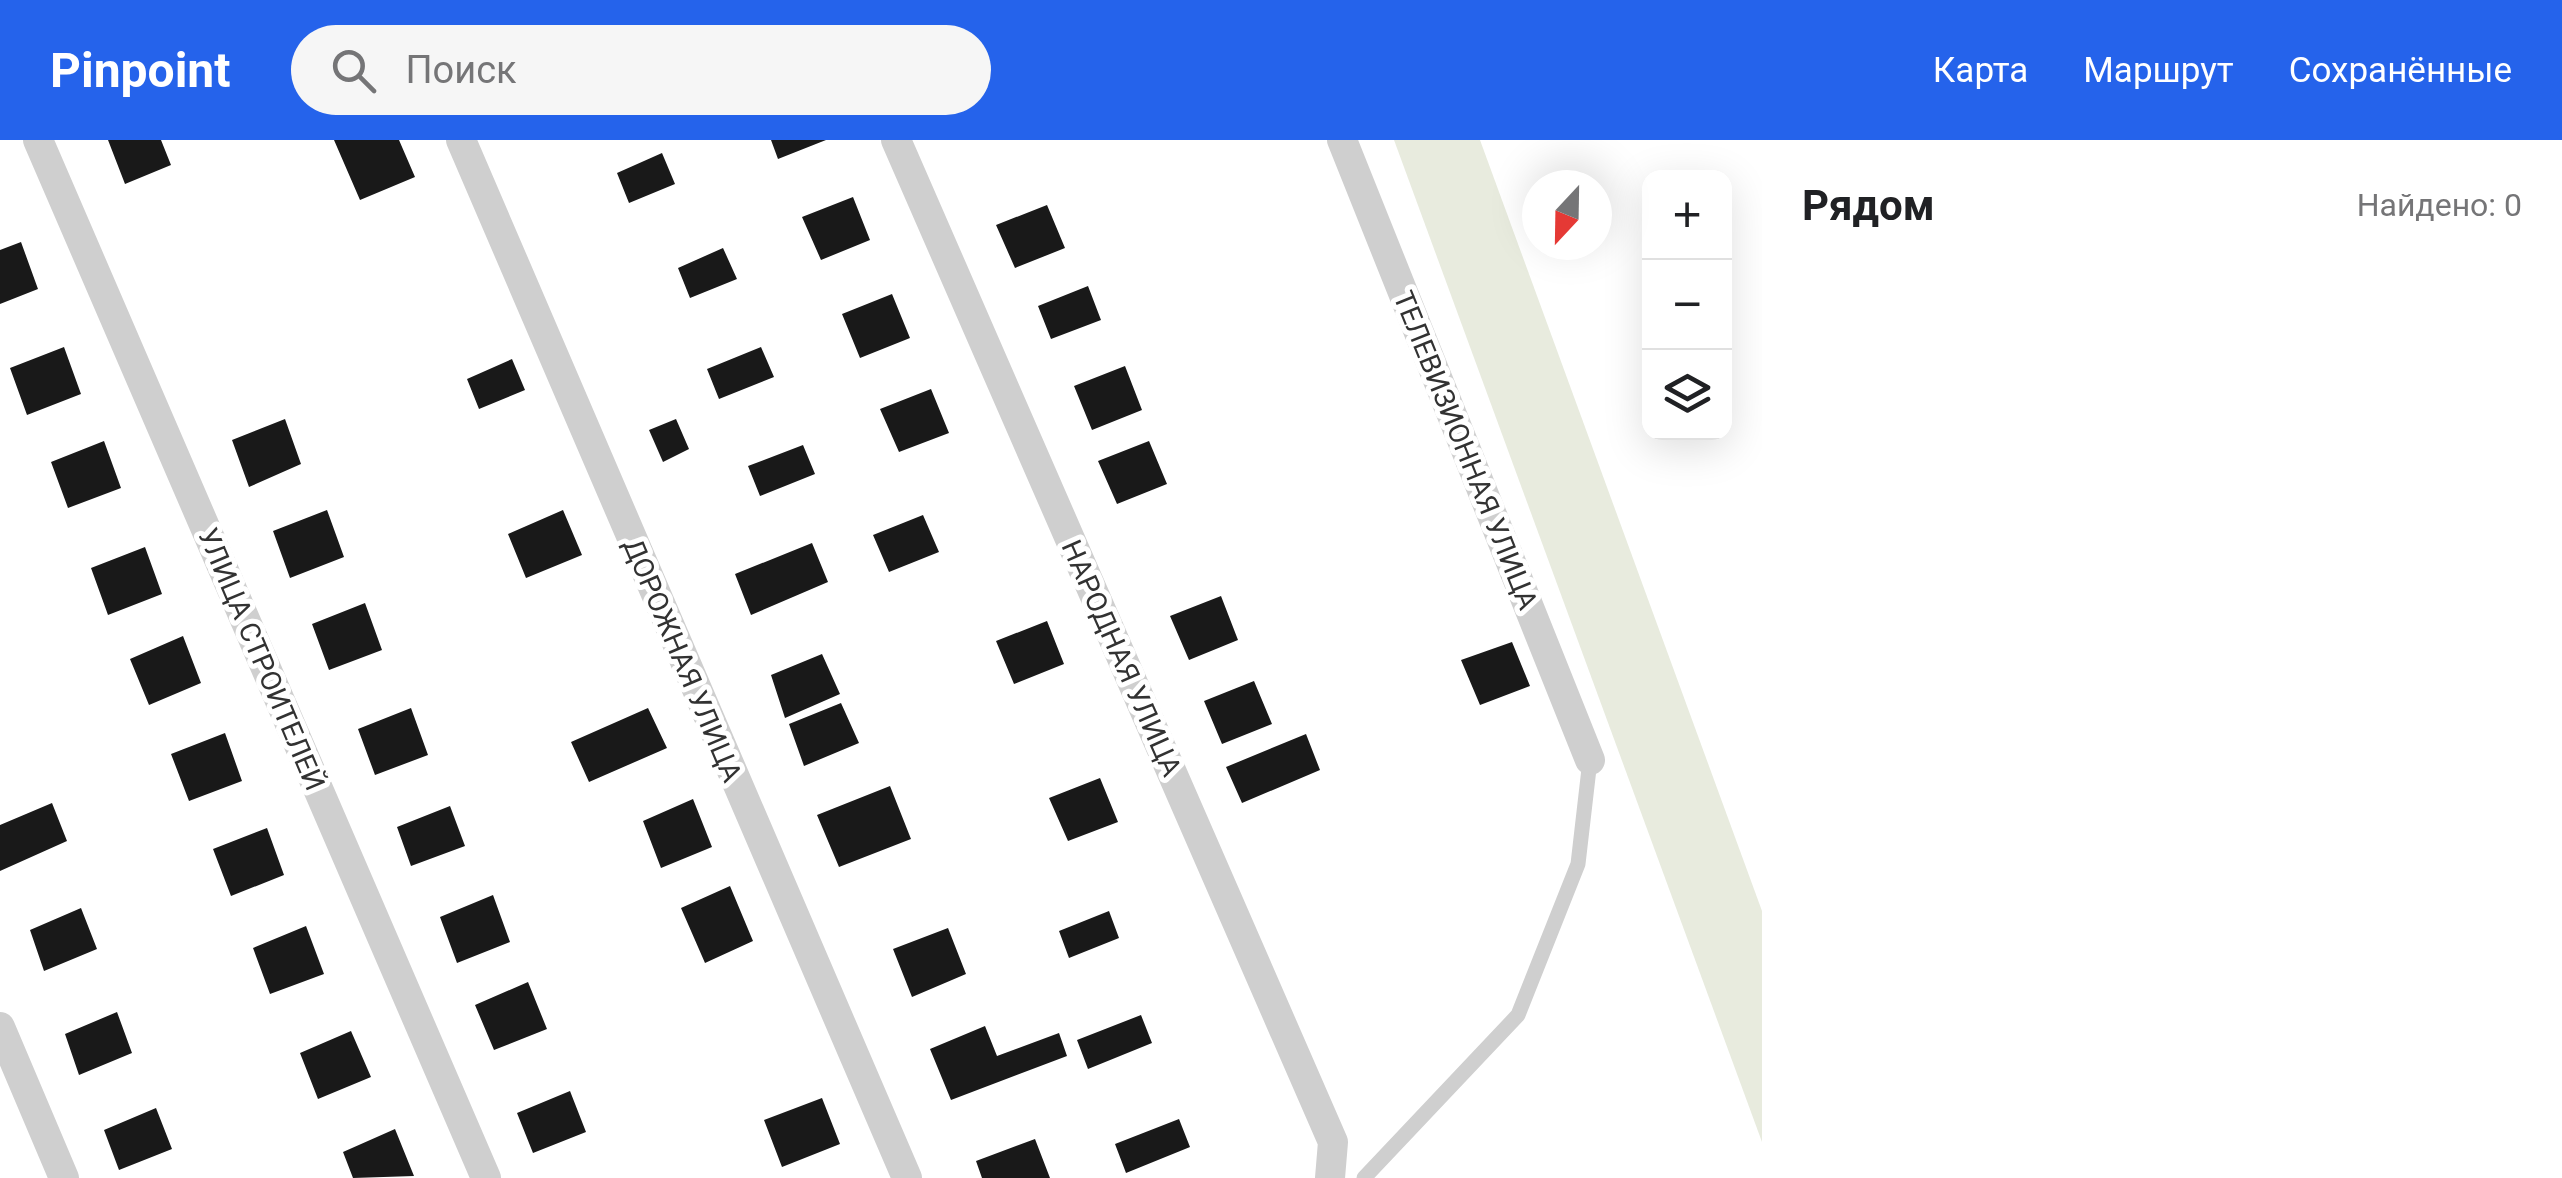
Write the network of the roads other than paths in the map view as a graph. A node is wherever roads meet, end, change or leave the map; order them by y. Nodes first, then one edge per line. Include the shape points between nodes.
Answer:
1 (38, 140) edge
2 (461, 140) edge
3 (896, 140) edge
4 (1342, 140) edge
5 (1590, 760) joint
6 (0, 1027) edge
7 (64, 1178) edge
8 (486, 1178) edge
9 (908, 1178) edge
10 (1330, 1178) edge
11 (1364, 1178) edge

1 - 8 street, УЛИЦА СТРОИТЕЛЕЙ
2 - 9 street, ДОРОЖНАЯ УЛИЦА
3 - 10 street, НАРОДНАЯ УЛИЦА via 1333,1142
4 - 5 street, ТЕЛЕВИЗИОННАЯ УЛИЦА
5 - 11 lane via 1578,864 1518,1016
6 - 7 street

